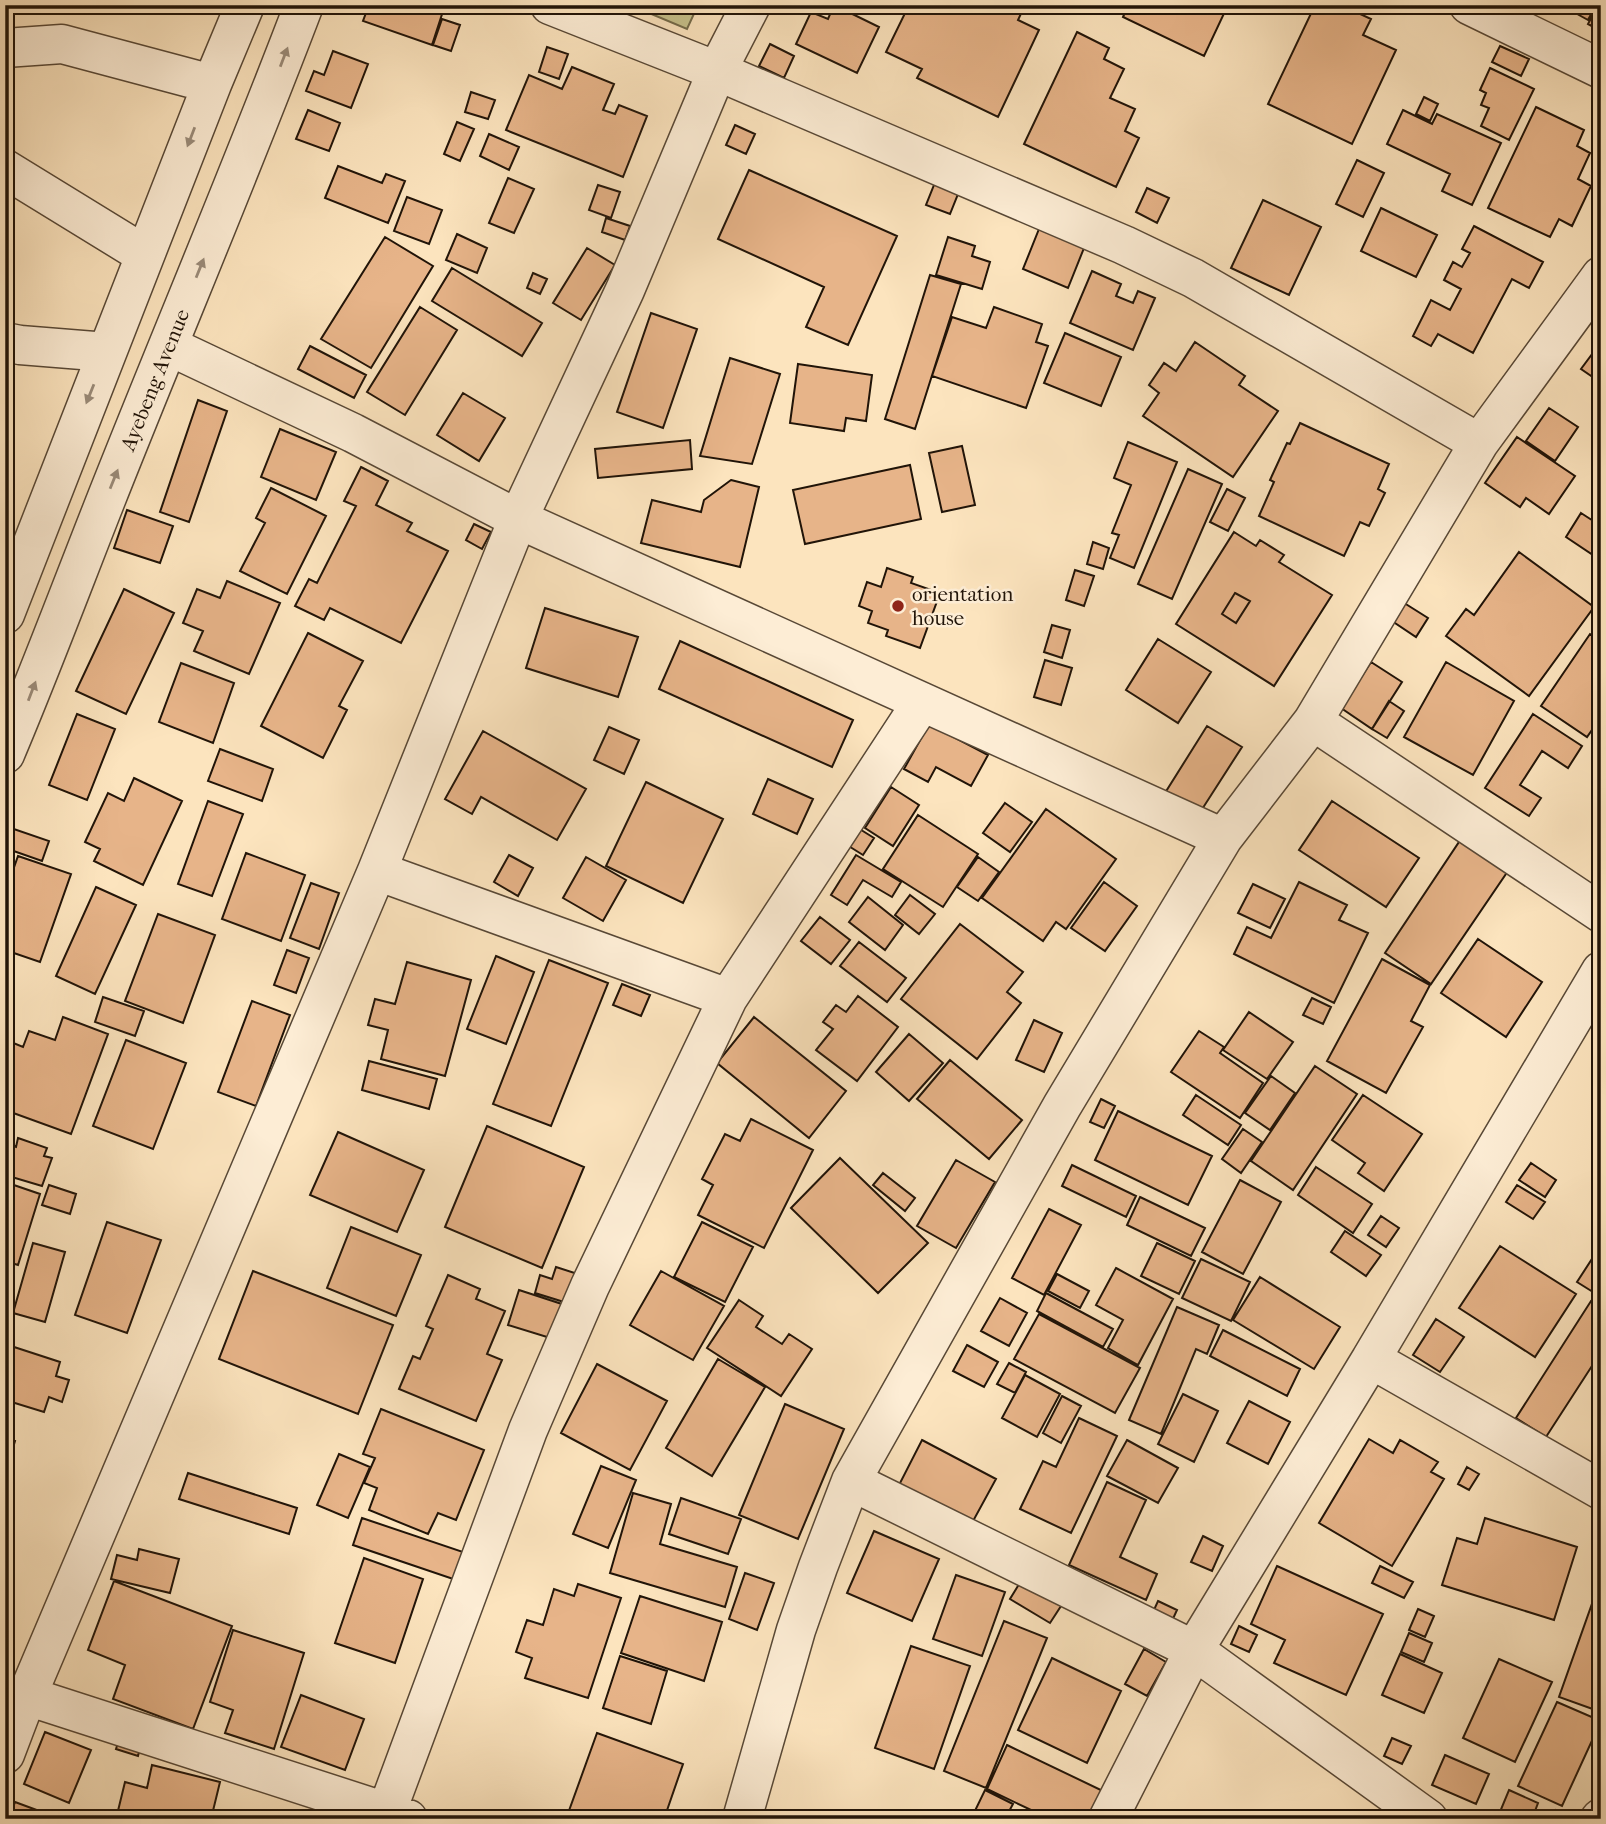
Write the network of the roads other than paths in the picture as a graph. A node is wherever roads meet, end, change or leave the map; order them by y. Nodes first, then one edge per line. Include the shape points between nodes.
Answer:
1 (245, 5) edge
2 (304, 5) edge
3 (550, 5) edge
4 (751, 5) edge
5 (1469, 5) edge
6 (5, 48) edge
7 (1601, 69) edge
8 (717, 71) junction
9 (212, 84) junction
10 (5, 169) edge
11 (145, 255) junction
12 (1601, 276) edge
13 (5, 342) edge
14 (169, 346) junction
15 (107, 352) junction
16 (1479, 443) junction
17 (518, 519) junction
18 (5, 614) edge
19 (922, 702) junction
20 (1312, 721) junction
21 (5, 754) edge
22 (1223, 838) junction
23 (377, 871) junction
24 (1601, 913) edge
25 (1601, 971) edge
26 (728, 998) junction
27 (1371, 1359) junction
28 (851, 1481) junction
29 (1601, 1490) edge
30 (1194, 1650) junction
31 (27, 1696) junction
32 (5, 1754) edge
33 (398, 1815) edge
34 (742, 1819) edge
35 (1108, 1819) edge
36 (1428, 1819) edge

1 - 9 street
14 -> 2 street, Ayebeng Avenue
3 - 8 street
4 - 8 street
5 - 7 street
6 - 9 street via 62,44
8 - 16 street via 1194,278
8 - 17 street via 625,290
9 -> 11 street
10 - 11 street
11 - 15 street
12 - 16 street
13 - 15 street
14 - 17 street via 353,433
21 -> 14 street, Ayebeng Avenue
15 -> 18 street
16 - 20 street
17 - 19 street
17 - 23 street
19 - 22 street
19 - 26 street
20 - 22 street
20 - 24 street
22 - 28 street via 1055,1118
23 - 26 street
23 - 31 street
25 - 27 street
26 - 33 street via 590,1286 528,1430
27 - 29 street
27 - 30 street
28 - 30 street
28 - 34 street via 796,1630
30 - 35 street
30 - 36 street
31 - 32 street
31 - 33 street

